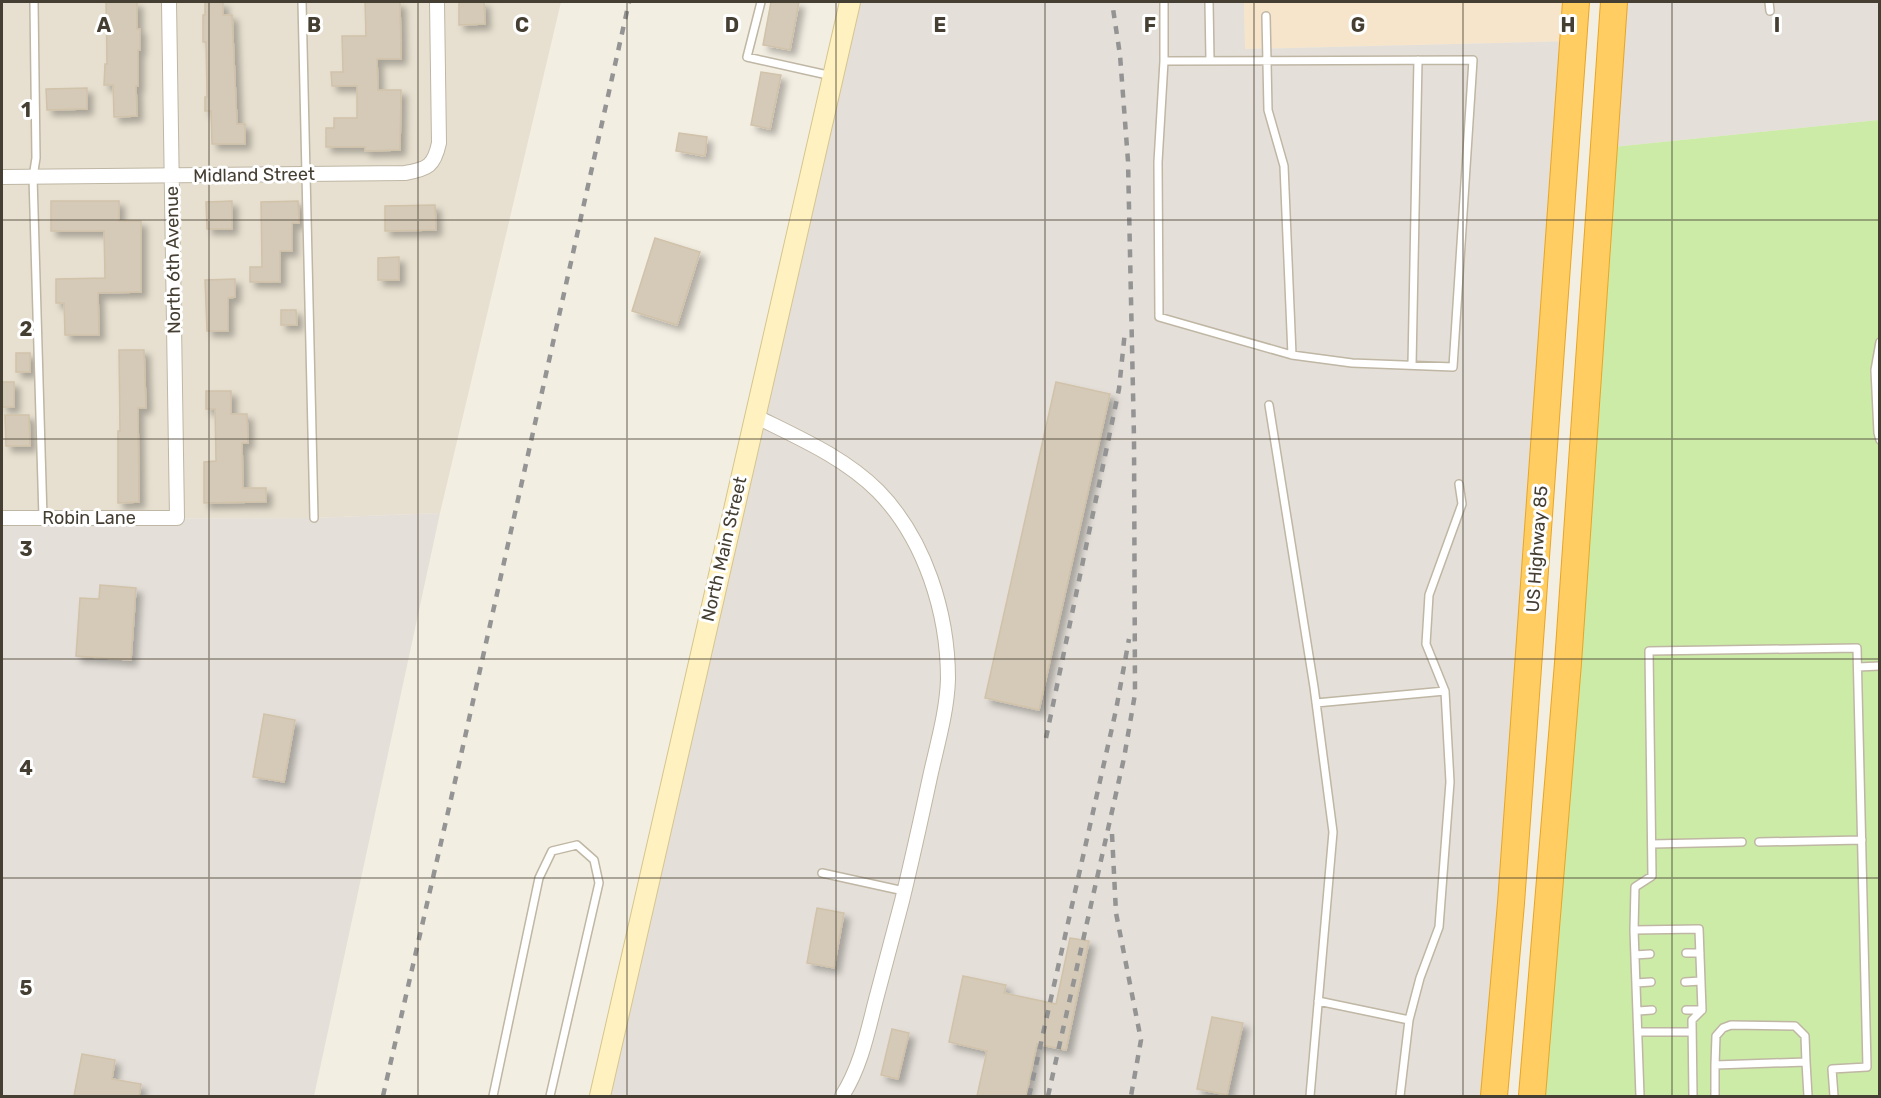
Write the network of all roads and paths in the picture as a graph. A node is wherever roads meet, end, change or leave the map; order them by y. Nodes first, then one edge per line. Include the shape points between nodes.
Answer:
1 (34, 2) edge
2 (169, 2) edge
3 (302, 2) edge
4 (437, 2) edge
5 (761, 2) edge
6 (850, 2) edge
7 (1164, 2) edge
8 (1209, 2) edge
9 (1576, 2) edge
10 (1614, 2) edge
11 (1769, 2) edge
12 (1770, 11) dead end
13 (1266, 16) dead end
14 (1210, 60) junction
15 (1267, 60) junction
16 (1418, 60) junction
17 (1164, 61) junction
18 (832, 76) junction
19 (305, 174) junction
20 (171, 176) junction
21 (2, 177) edge
22 (33, 177) junction
23 (1880, 342) edge
24 (1292, 356) junction
25 (1412, 365) junction
26 (1269, 405) dead end
27 (755, 416) junction
28 (1880, 440) edge
29 (1459, 484) dead end
30 (2, 518) edge
31 (314, 518) dead end
32 (43, 519) junction
33 (177, 519) joint
34 (1880, 666) edge
35 (1858, 667) junction
36 (1445, 691) junction
37 (1316, 703) junction
38 (1862, 840) junction
39 (1742, 842) dead end
40 (1759, 842) dead end
41 (1652, 844) junction
42 (822, 873) dead end
43 (904, 891) junction
44 (1634, 930) junction
45 (1700, 952) junction
46 (1686, 953) dead end
47 (1650, 954) dead end
48 (1635, 955) junction
49 (1701, 981) junction
50 (1651, 982) dead end
51 (1685, 982) dead end
52 (1636, 983) junction
53 (1318, 1001) junction
54 (1652, 1010) dead end
55 (1686, 1010) dead end
56 (1702, 1010) junction
57 (1638, 1011) junction
58 (1409, 1020) junction
59 (1638, 1032) junction
60 (1692, 1032) junction
61 (1806, 1062) junction
62 (1715, 1065) junction
63 (493, 1096) edge
64 (550, 1096) edge
65 (600, 1096) edge
66 (842, 1096) edge
67 (1310, 1096) edge
68 (1400, 1096) edge
69 (1494, 1096) edge
70 (1532, 1096) edge
71 (1640, 1096) edge
72 (1693, 1096) edge
73 (1715, 1096) edge
74 (1808, 1096) edge
75 (1834, 1096) edge

1 - 22 lane
2 - 20 street, North 6th Avenue
3 - 19 lane
4 - 19 street, Midland Street via 439,143 432,163 405,174
5 - 18 lane via 747,57
6 - 18 street, North Main Street
7 - 17 lane
8 - 14 lane
9 - 69 highway, US Highway 85
10 - 70 highway via 1567,674
11 - 12 lane
13 - 15 lane
14 - 15 lane
14 - 17 lane
15 - 16 lane
15 - 24 lane via 1268,110 1284,166
16 - 25 lane
16 - 25 lane via 1473,60 1453,367
17 - 24 lane via 1158,162 1159,317
18 - 27 street, North Main Street
19 - 20 street, Midland Street
19 - 31 lane
20 - 22 street, Midland Street
20 - 33 street, North 6th Avenue
21 - 22 street, Midland Street
22 - 32 lane
23 - 28 lane via 1875,370
24 - 25 lane
26 - 37 lane
27 - 43 street via 817,447 877,490 905,524 927,568 940,614 948,679 945,710
27 - 65 street, North Main Street
29 - 36 lane via 1462,504 1429,595 1426,644
30 - 32 street, Robin Lane
32 - 33 street, Robin Lane
34 - 35 lane
35 - 38 lane
35 - 41 lane via 1857,648 1649,651
36 - 37 lane
36 - 58 lane via 1450,782 1439,927
37 - 53 lane via 1333,832
38 - 40 lane
38 - 75 lane via 1867,1068 1832,1069
39 - 41 lane
41 - 44 lane via 1652,876 1635,887
42 - 43 lane
43 - 66 street via 861,1056
44 - 45 lane via 1699,929
44 - 48 lane
45 - 46 lane
45 - 49 lane
47 - 48 lane
48 - 52 lane
49 - 51 lane
49 - 56 lane
50 - 52 lane
52 - 57 lane
53 - 58 lane
53 - 67 lane
54 - 57 lane
55 - 56 lane
56 - 60 lane via 1692,1020
57 - 59 lane
58 - 68 lane
59 - 60 lane
59 - 71 lane
60 - 72 lane
61 - 62 lane
61 - 62 lane via 1805,1036 1795,1026 1731,1025 1716,1035
61 - 74 lane
62 - 73 lane
63 - 64 lane via 539,878 552,851 577,845 594,860 598,883

